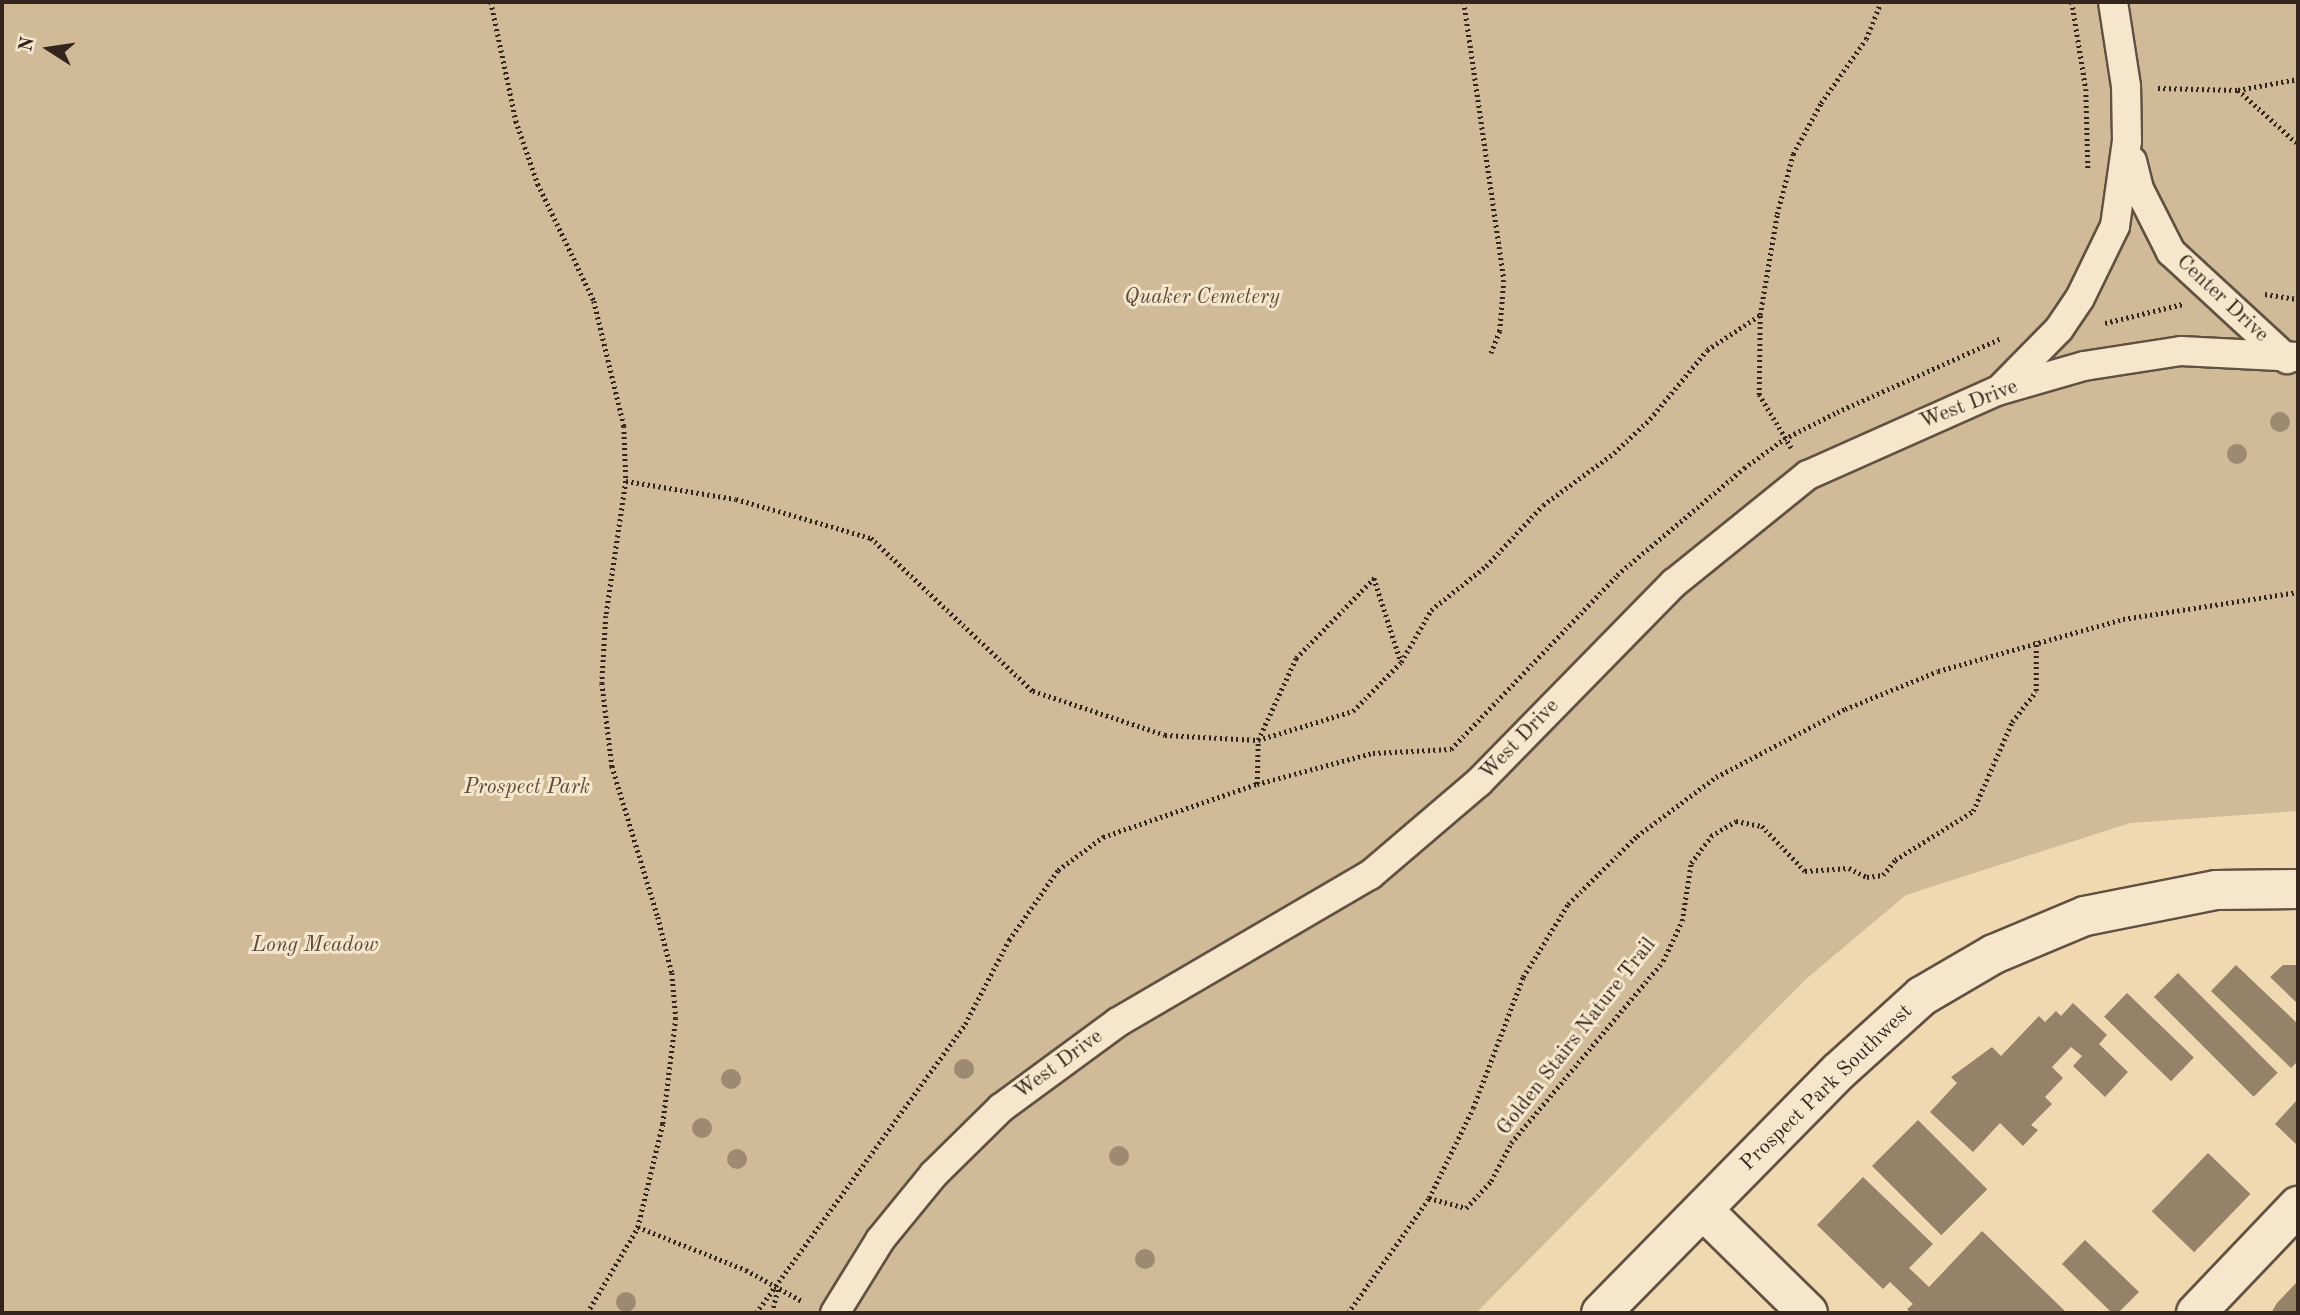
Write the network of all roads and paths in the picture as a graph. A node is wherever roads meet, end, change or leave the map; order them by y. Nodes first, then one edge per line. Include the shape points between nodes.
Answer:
1 (491, 2) edge
2 (1464, 2) edge
3 (1881, 2) edge
4 (2072, 2) edge
5 (2113, 2) edge
6 (2298, 79) edge
7 (2126, 86) junction
8 (2238, 90) junction
9 (2127, 141) junction
10 (2298, 144) edge
11 (2088, 172) dead end
12 (2257, 293) dead end
13 (2298, 299) edge
14 (2190, 302) dead end
15 (1760, 315) junction
16 (2105, 323) dead end
17 (2008, 335) dead end
18 (1491, 353) dead end
19 (2293, 361) edge
20 (1997, 391) junction
21 (1784, 439) junction
22 (626, 481) junction
23 (2298, 592) edge
24 (2036, 641) junction
25 (1401, 662) junction
26 (1258, 740) junction
27 (1257, 784) junction
28 (2298, 889) edge
29 (1429, 1198) junction
30 (2298, 1206) edge
31 (1703, 1210) junction
32 (638, 1227) junction
33 (778, 1287) junction
34 (802, 1301) dead end
35 (587, 1313) edge
36 (755, 1313) edge
37 (772, 1313) edge
38 (835, 1313) edge
39 (1348, 1313) edge
40 (1601, 1313) edge
41 (1808, 1313) edge
42 (2196, 1313) edge

1 - 22 path via 516,121 538,184 594,301 624,426
2 - 18 path via 1504,280 1500,331
3 - 15 path via 1866,39 1821,103 1793,154
4 - 11 path via 2086,89
5 - 7 street, Center Drive
6 - 8 path
7 - 8 path
7 - 9 street, Center Drive
8 - 10 path
9 - 19 street, Center Drive via 2139,189 2171,252
9 - 20 street, Center Drive via 2115,226 2080,298 2036,356
12 - 13 path
14 - 16 path
15 - 21 path via 1759,395
15 - 25 path via 1707,350 1650,419 1614,453 1543,505 1486,566 1431,610
17 - 21 path
19 - 20 street, West Drive via 2181,351 2133,356
20 - 38 street, West Drive via 1808,475 1674,583 1479,782 1379,868 1062,1060 1001,1108 934,1174 880,1240
21 - 27 path via 1693,508 1617,575 1451,749 1373,753
22 - 26 path via 736,499 871,538 1033,691 1165,735
22 - 32 path via 606,616 602,683 612,766 658,917 672,973 676,1018 663,1124
23 - 24 path via 2123,620
24 - 29 path via 1938,671 1845,709 1716,777 1637,836 1567,904 1523,977 1473,1108
24 - 29 path, Golden Stairs Nature Trail via 2036,691 2012,722 1973,811 1895,860 1882,875 1867,877 1849,868 1805,871 1762,826 1736,821 1711,836 1691,863 1682,921 1663,961 1511,1143 1492,1181 1466,1208
25 - 26 path via 1353,711
25 - 26 path via 1374,578 1296,658
26 - 27 path
27 - 33 path via 1103,836 1058,870 1009,940 964,1024 822,1218
28 - 31 street, Prospect Park Southwest via 2216,890 2085,916 1994,954 1922,996 1839,1071
29 - 39 path
30 - 42 street
31 - 40 street, Prospect Park Southwest
31 - 41 street
32 - 33 path
32 - 35 path
33 - 34 path
33 - 36 path
33 - 37 path

